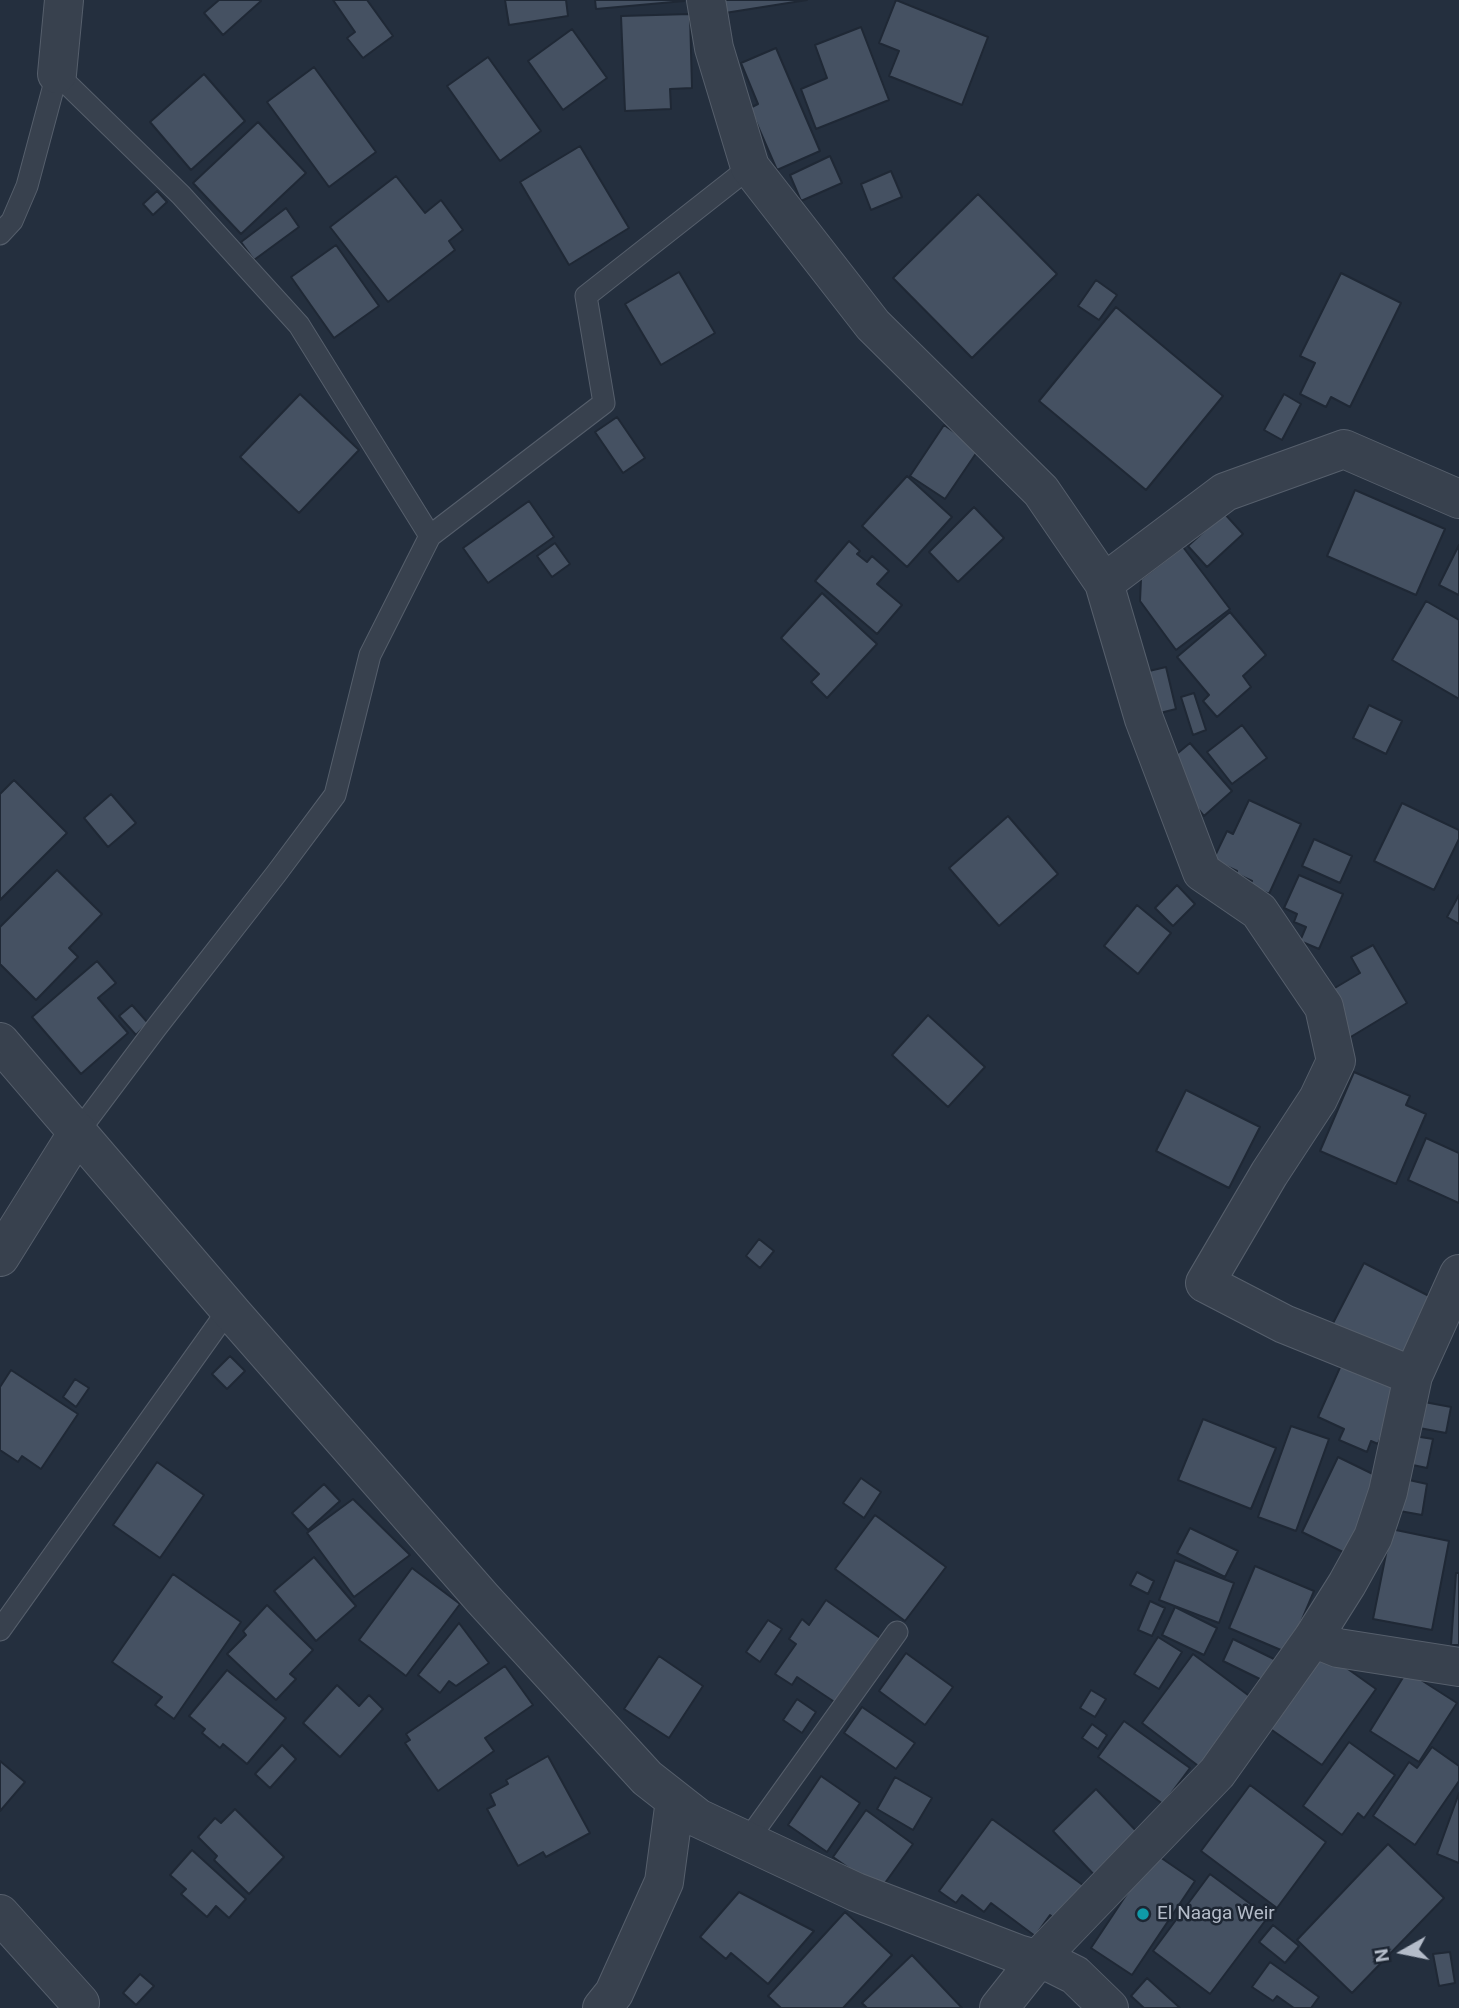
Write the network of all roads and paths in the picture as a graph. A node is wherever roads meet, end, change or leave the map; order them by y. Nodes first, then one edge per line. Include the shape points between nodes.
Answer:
1 (64, 0) edge
2 (706, 0) edge
3 (57, 74) junction
4 (750, 167) junction
5 (0, 233) edge
6 (1459, 499) edge
7 (430, 536) junction
8 (1104, 583) junction
9 (0, 1042) edge
10 (78, 1132) junction
11 (0, 1257) edge
12 (1459, 1274) edge
13 (229, 1309) junction
14 (1413, 1376) junction
15 (0, 1630) edge
16 (897, 1632) dead end
17 (1313, 1638) junction
18 (1459, 1667) edge
19 (675, 1800) junction
20 (747, 1841) junction
21 (0, 1914) edge
22 (1037, 1960) junction
23 (80, 2003) dead end
24 (602, 2008) edge
25 (999, 2008) edge
26 (1109, 2008) edge

1 - 3 street
2 - 4 street via 714,48
3 - 5 lane via 27,186 12,221
3 - 7 lane via 181,195 299,325
4 - 7 lane via 586,296 604,403
4 - 8 street via 873,325 1041,491
6 - 8 street via 1344,449 1225,492
7 - 10 lane via 370,655 335,795
8 - 14 street via 1144,719 1202,872 1259,911 1324,1007 1336,1060 1318,1099 1205,1283 1284,1324
9 - 10 street
10 - 11 street
10 - 13 street
12 - 14 street
13 - 15 lane
13 - 19 street via 530,1652 647,1779
14 - 17 street via 1388,1492 1373,1537
16 - 20 lane
17 - 18 street via 1338,1648
17 - 22 street via 1217,1773
19 - 20 street via 698,1818
19 - 24 street via 664,1882 614,1993
20 - 22 street via 856,1892
21 - 23 street
22 - 25 street
22 - 26 street via 1075,1975

